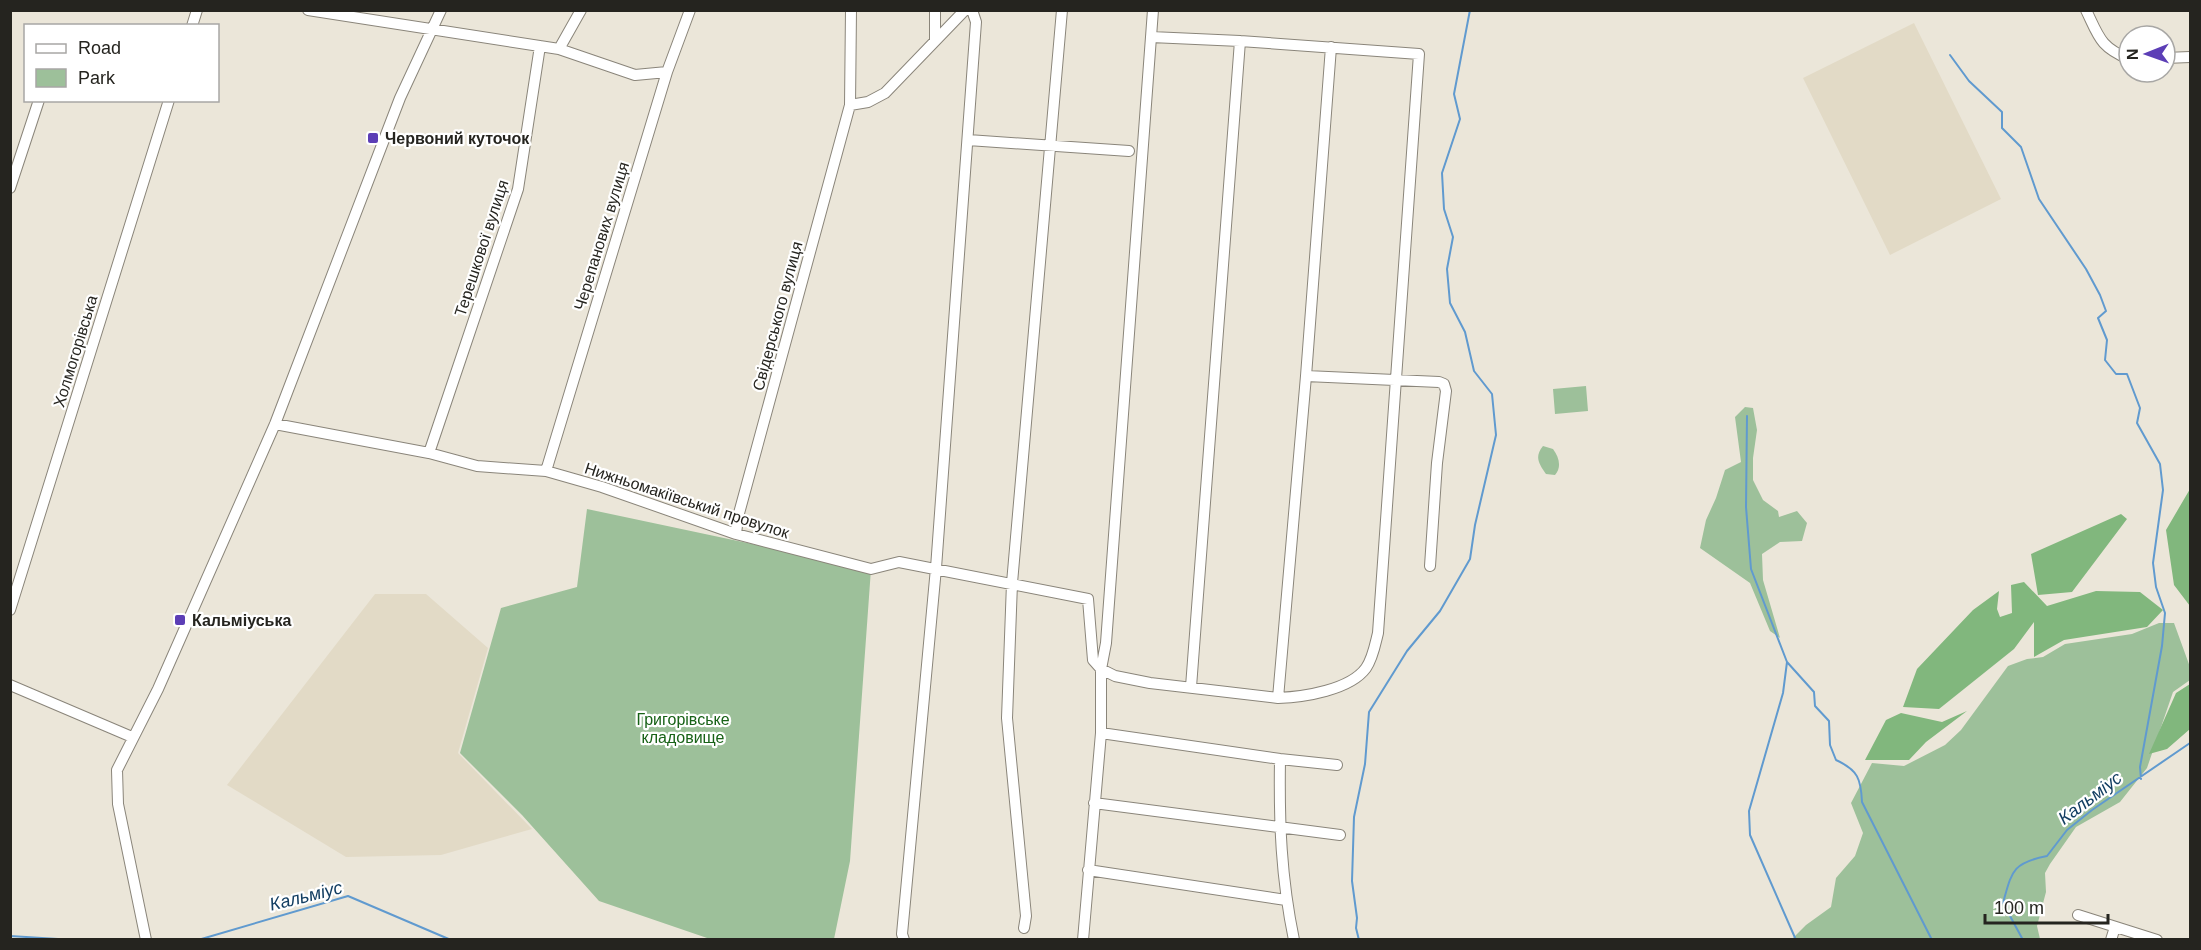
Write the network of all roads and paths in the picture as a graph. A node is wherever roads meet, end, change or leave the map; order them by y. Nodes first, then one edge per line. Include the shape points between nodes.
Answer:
1 (308, 10) edge
2 (441, 10) edge
3 (581, 10) edge
4 (690, 10) edge
5 (851, 10) edge
6 (935, 10) edge
7 (965, 10) edge
8 (972, 10) edge
9 (1062, 10) edge
10 (1153, 10) edge
11 (2086, 10) edge
12 (327, 12) edge
13 (431, 31) junction
14 (1151, 37) junction
15 (935, 40) junction
16 (1240, 41) junction
17 (540, 46) junction
18 (1331, 47) junction
19 (559, 49) junction
20 (2117, 53) edge
21 (667, 72) junction
22 (38, 102) edge
23 (168, 102) edge
24 (850, 105) junction
25 (968, 140) junction
26 (1052, 146) junction
27 (1129, 151) dead end
28 (10, 188) edge
29 (1306, 376) junction
30 (1397, 379) junction
31 (275, 424) junction
32 (429, 453) junction
33 (546, 471) junction
34 (736, 534) junction
35 (1430, 566) dead end
36 (936, 568) junction
37 (1012, 583) junction
38 (10, 610) edge
39 (1101, 669) junction
40 (10, 685) edge
41 (1191, 687) junction
42 (1278, 698) junction
43 (1101, 733) junction
44 (132, 737) junction
45 (1280, 759) junction
46 (1337, 765) dead end
47 (1094, 803) junction
48 (1279, 829) junction
49 (1340, 835) dead end
50 (1088, 870) junction
51 (1286, 900) junction
52 (2078, 915) dead end
53 (2115, 927) junction
54 (1024, 928) dead end
55 (145, 936) edge
56 (904, 939) edge
57 (1083, 939) edge
58 (1294, 939) edge
59 (2112, 939) edge
60 (2157, 939) edge

1 - 12 street
2 - 13 street
3 - 19 street
4 - 21 street, Черепанових вулиця
5 - 24 street, Свiдерського вулиця
6 - 15 street
7 - 15 street
8 - 25 street via 976,22
9 - 26 street
10 - 14 street
11 - 20 street via 2102,44
12 - 13 street
13 - 17 street
13 - 31 street via 400,98
14 - 16 street
14 - 39 street
15 - 24 street via 885,93
16 - 18 street
16 - 41 street
17 - 19 street
17 - 32 street, Терешкової вулиця via 518,189
18 - 29 street
18 - 30 street via 1419,54
19 - 21 street via 635,75
21 - 33 street, Черепанових вулиця
22 - 28 street
23 - 38 street, Холмогорівська
24 - 34 street, Свiдерського вулиця
25 - 26 street
25 - 36 street
26 - 27 street
26 - 37 street
29 - 30 street
29 - 42 street
30 - 35 street via 1439,382 1446,391
30 - 42 street via 1378,633 1372,657 1365,670 1338,686 1298,698
31 - 32 street, Нижньомакіївський провулок
31 - 44 street via 158,689
32 - 33 street, Нижньомакіївський провулок via 477,466
33 - 34 street, Нижньомакіївський провулок
34 - 36 street, Нижньомакіївський провулок via 871,569 899,562
36 - 37 street, Нижньомакіївський провулок
36 - 56 street
37 - 39 street, Нижньомакіївський провулок via 1088,599 1093,660
37 - 54 street via 1008,718
39 - 41 street via 1150,683
39 - 43 street
40 - 44 street
41 - 42 street
43 - 45 street
43 - 47 street
44 - 55 street via 117,770 118,804
45 - 46 street
45 - 48 street
47 - 48 street
47 - 50 street
48 - 49 street
48 - 51 street
50 - 51 street
50 - 57 street
51 - 58 street
52 - 53 street
53 - 59 street
53 - 60 street

